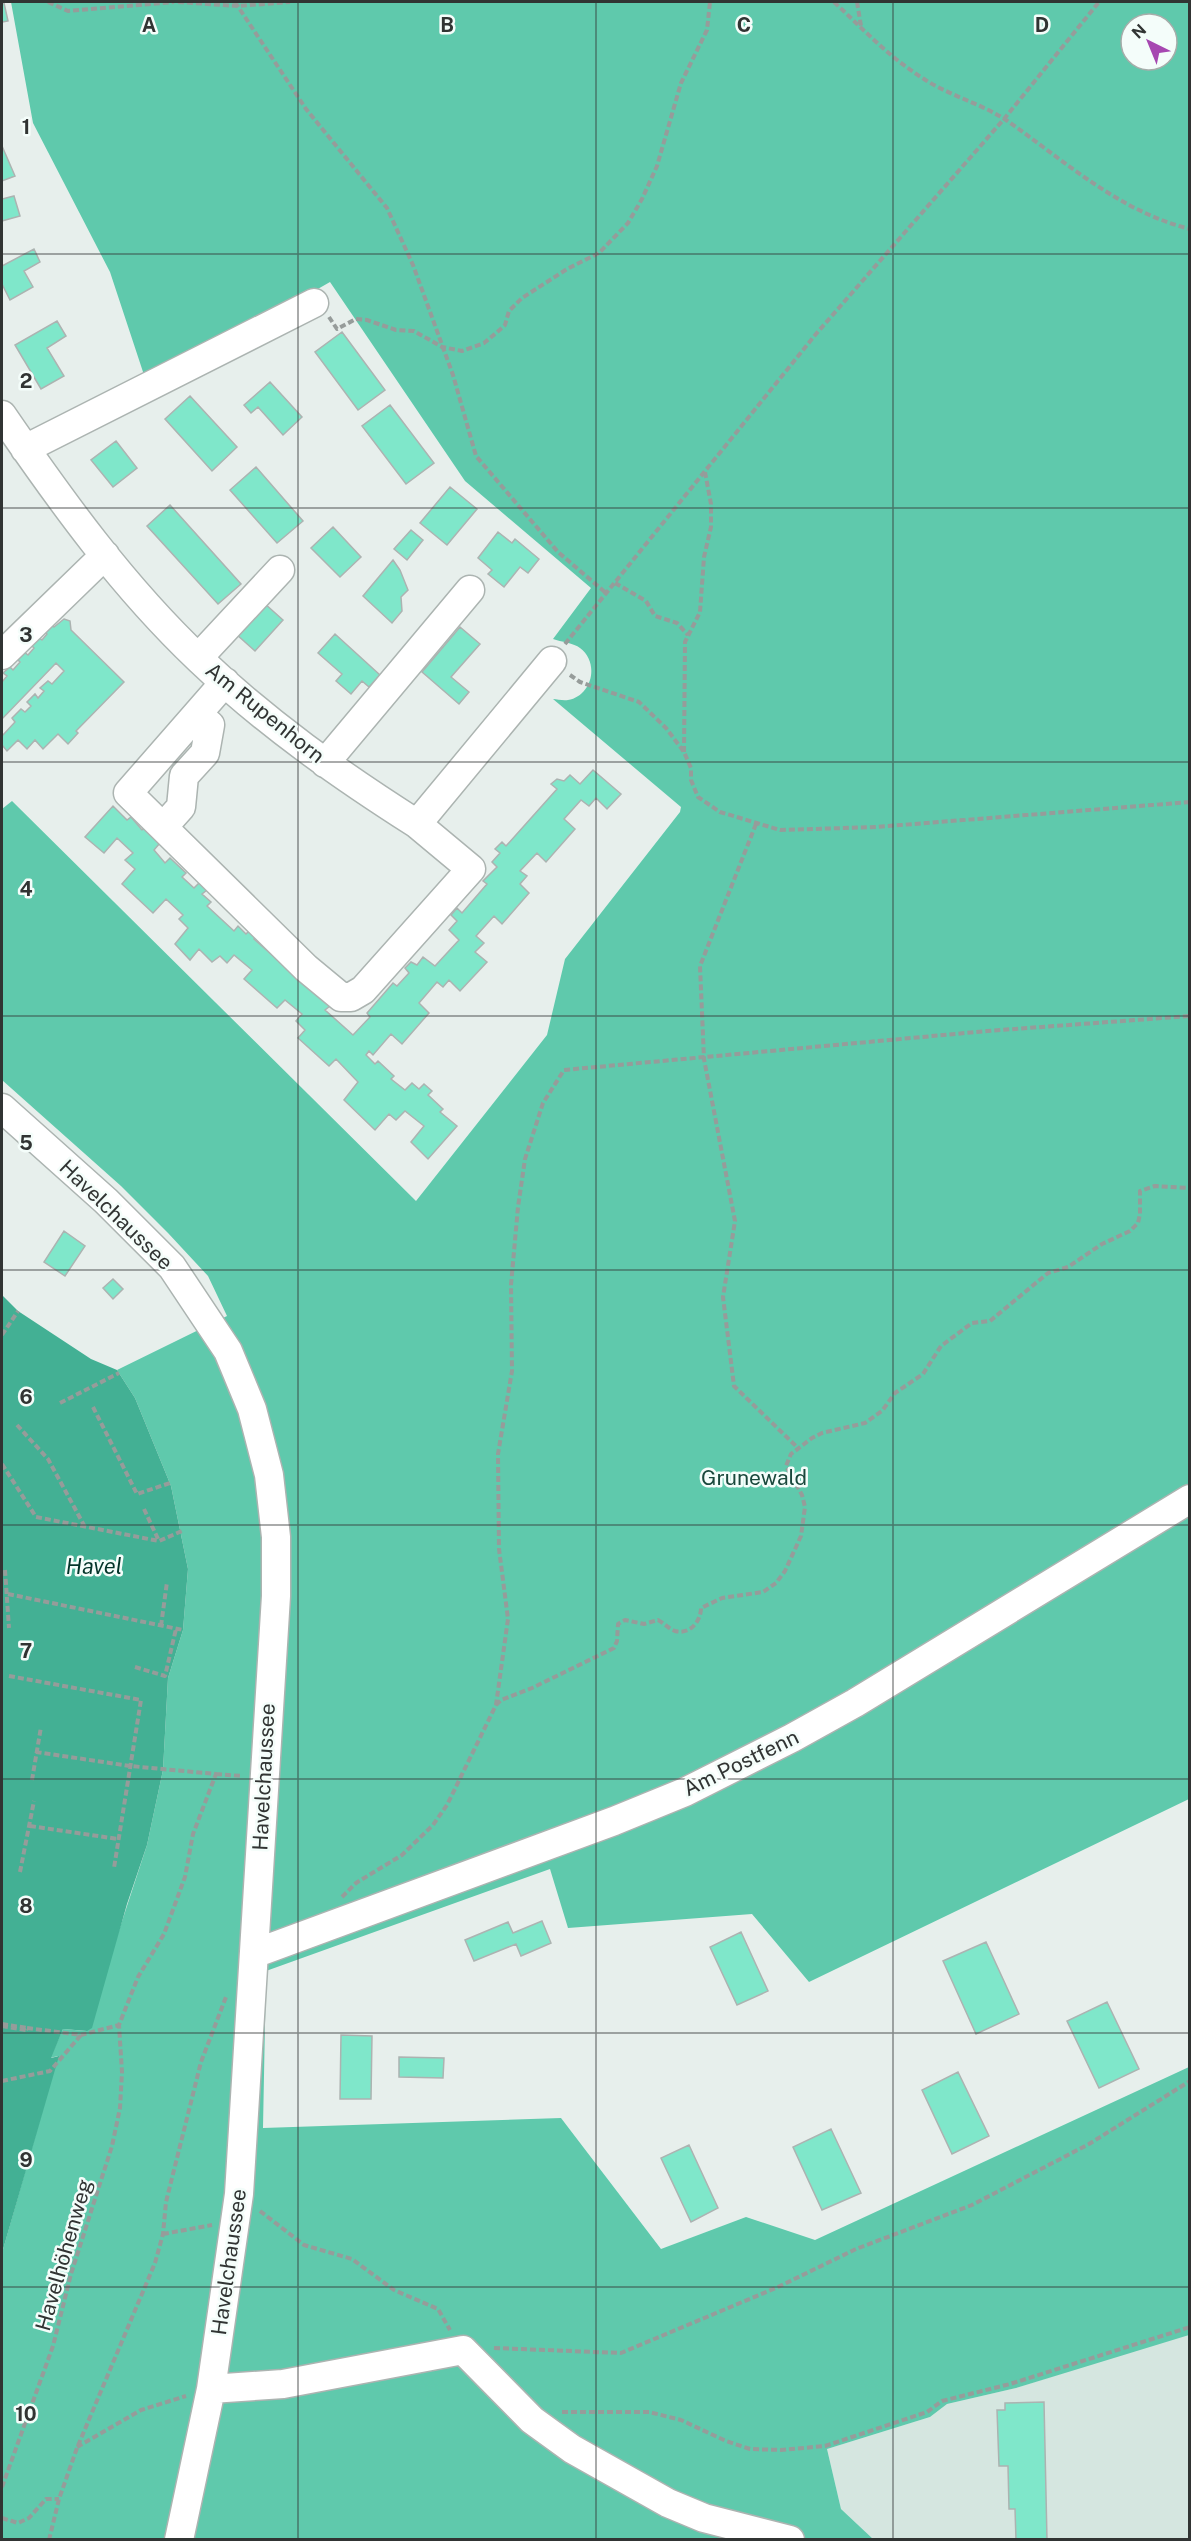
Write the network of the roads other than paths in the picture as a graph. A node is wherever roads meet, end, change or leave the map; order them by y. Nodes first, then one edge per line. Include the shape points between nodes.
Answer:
1 (314, 303) dead end
2 (2, 415) edge
3 (25, 449) junction
4 (105, 555) junction
5 (280, 570) dead end
6 (470, 590) dead end
7 (2, 655) edge
8 (198, 658) junction
9 (552, 661) road end
10 (225, 682) junction
11 (197, 714) junction
12 (325, 763) junction
13 (417, 824) junction
14 (164, 826) junction
15 (2, 1108) edge
16 (1190, 1499) edge
17 (256, 1953) junction
18 (212, 2389) junction
19 (179, 2540) edge
20 (790, 2540) edge

1 - 3 street
2 - 3 street, Am Rupenhorn
3 - 4 street, Am Rupenhorn
4 - 7 street
4 - 8 street, Am Rupenhorn
5 - 8 street
6 - 12 street
8 - 10 street, Am Rupenhorn
9 - 13 street
10 - 11 street
10 - 12 street, Am Rupenhorn via 273,725
11 - 14 street via 210,725 205,753 184,776 181,807
11 - 14 street via 128,793
12 - 13 street, Am Rupenhorn
13 - 14 street, Am Rupenhorn via 471,869 363,990 341,998
15 - 17 street, Havelchaussee via 106,1201 172,1267 228,1351 252,1409 269,1475 276,1537
16 - 17 street, Am Postfenn via 855,1704 685,1792
17 - 18 street, Havelchaussee via 239,2194
18 - 19 street, Havelchaussee
18 - 20 street via 283,2384 462,2350 532,2420 572,2449 677,2507

